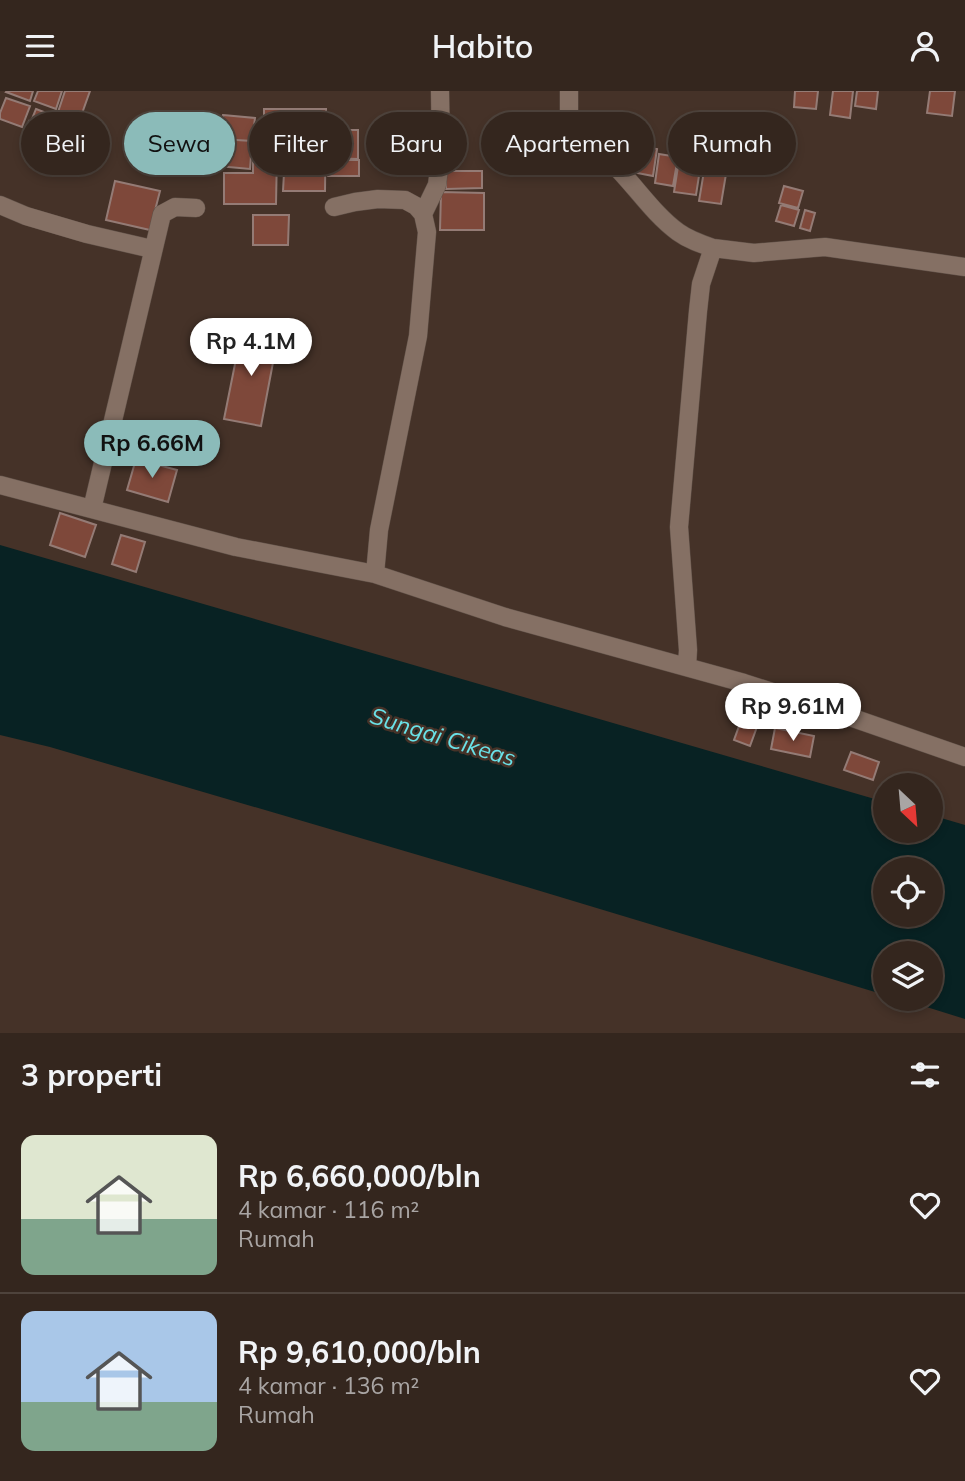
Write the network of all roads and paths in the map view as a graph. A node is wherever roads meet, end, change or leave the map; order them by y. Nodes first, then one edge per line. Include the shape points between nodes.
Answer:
1 (440, 91) edge
2 (569, 91) edge
3 (0, 205) edge
4 (334, 207) dead end
5 (197, 208) dead end
6 (423, 214) junction
7 (713, 248) junction
8 (152, 249) junction
9 (965, 267) edge
10 (0, 485) edge
11 (92, 509) junction
12 (375, 575) junction
13 (687, 666) junction
14 (965, 757) edge

1 - 6 street via 437,185
2 - 7 street via 571,137 610,161 677,231
3 - 8 street via 88,235
4 - 6 street via 405,200
5 - 8 street via 176,207 162,214
6 - 12 street via 427,232 418,336 379,530
7 - 9 street via 754,253 825,247
7 - 13 street via 701,284 679,527
8 - 11 street
10 - 11 street
11 - 12 street via 236,547
12 - 13 street via 505,617
13 - 14 street

